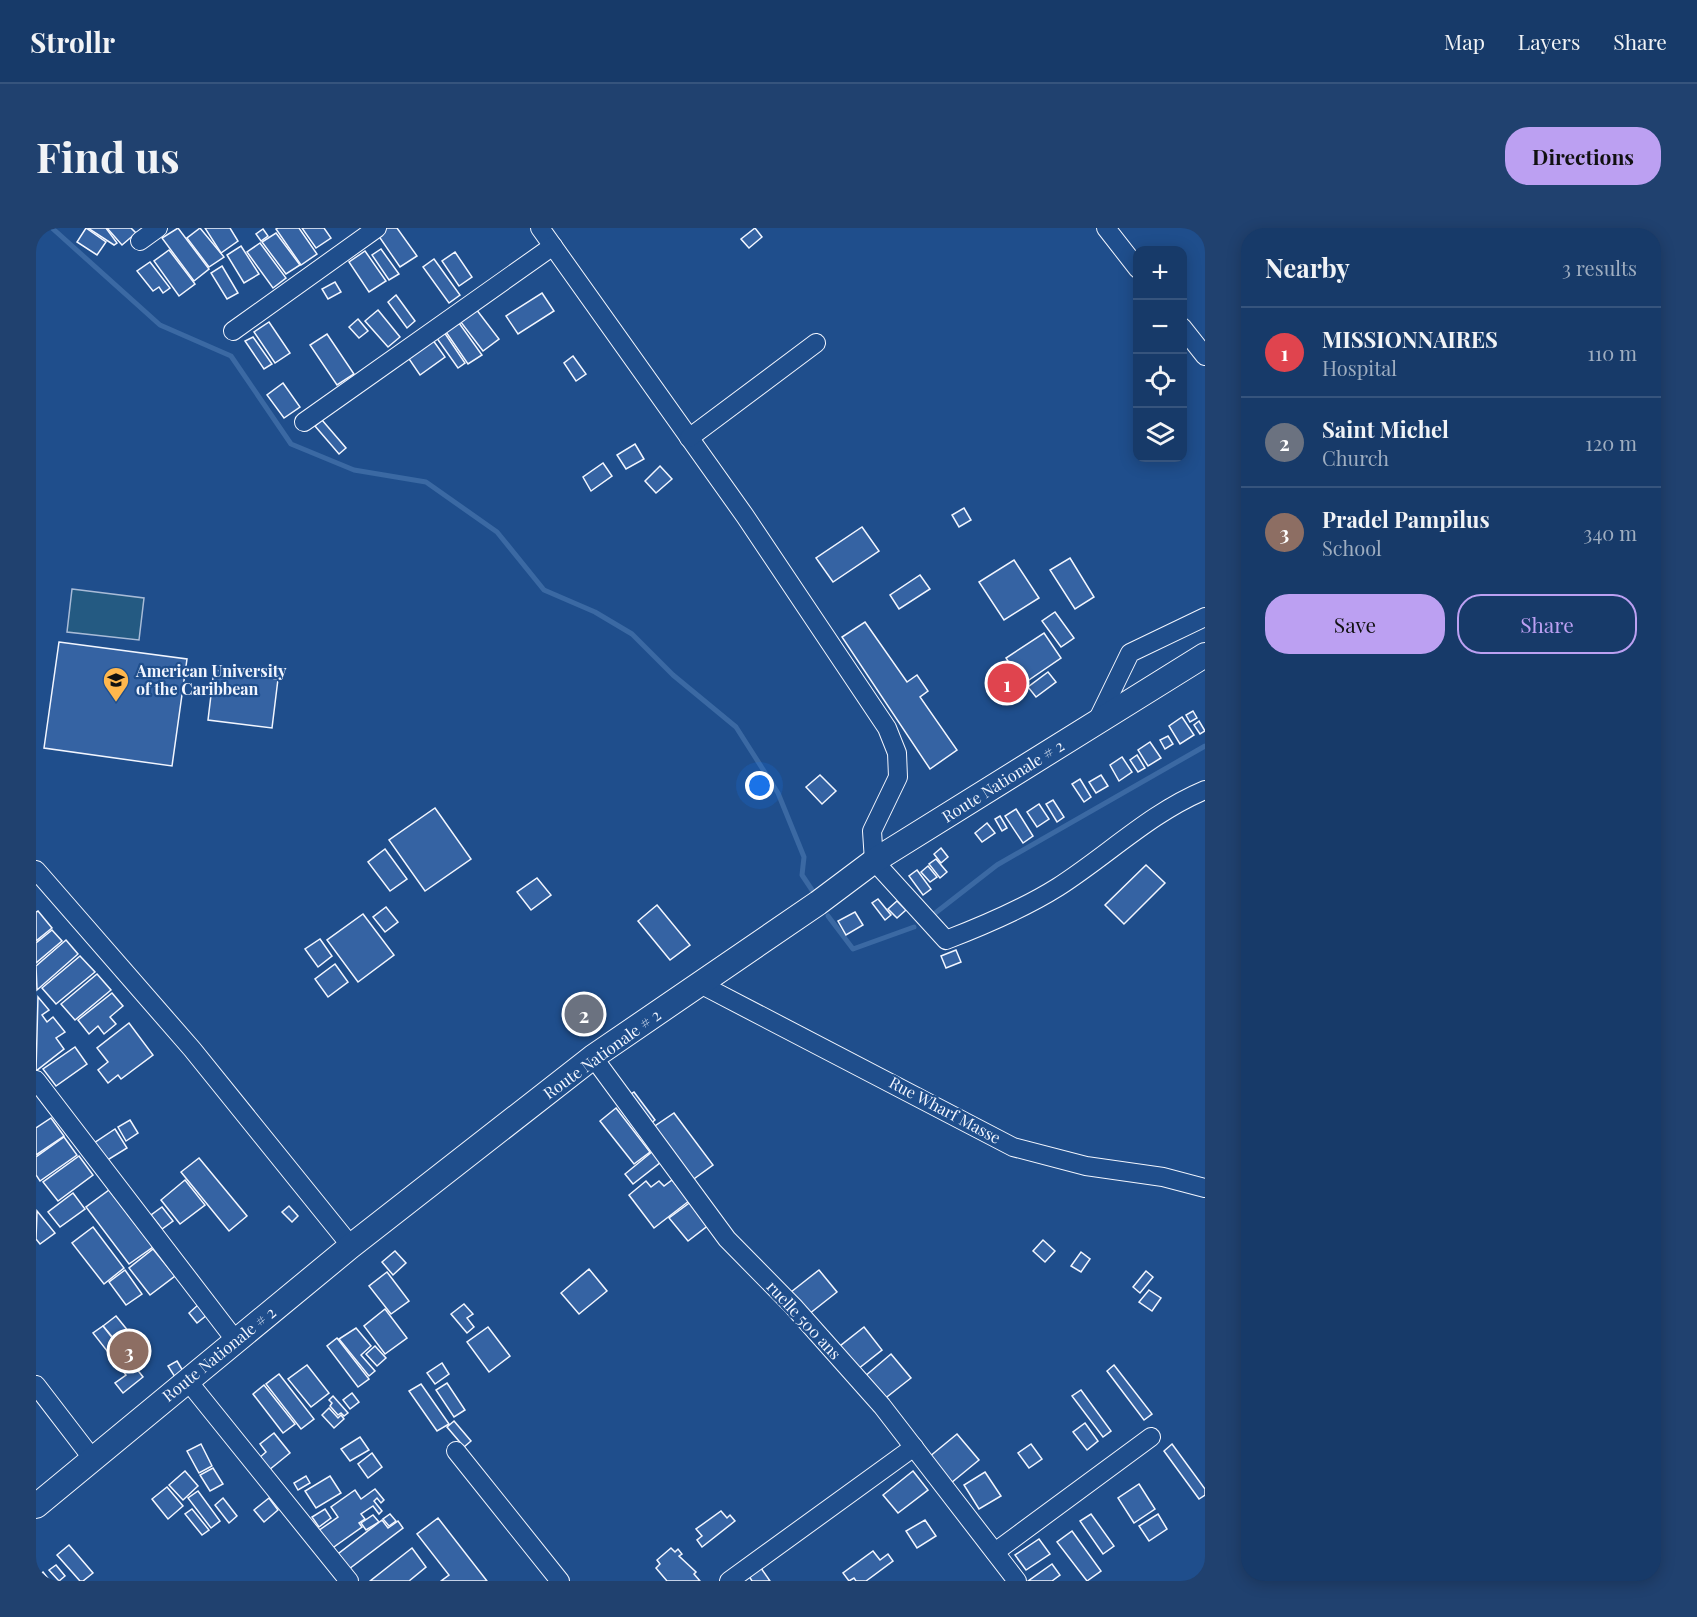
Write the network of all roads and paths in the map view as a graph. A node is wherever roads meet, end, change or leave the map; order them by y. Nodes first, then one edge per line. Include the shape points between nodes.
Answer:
1 (158, 228) edge
2 (377, 228) edge
3 (540, 228) edge
4 (1106, 228) edge
5 (140, 241) dead end
6 (553, 246) junction
7 (1133, 264) edge
8 (233, 330) dead end
9 (1187, 333) edge
10 (816, 343) dead end
11 (1205, 356) edge
12 (304, 422) dead end
13 (689, 438) junction
14 (1205, 617) edge
15 (1205, 655) edge
16 (1095, 724) junction
17 (1205, 790) edge
18 (874, 861) junction
19 (36, 870) edge
20 (702, 985) junction
21 (593, 1057) junction
22 (36, 1080) edge
23 (1205, 1188) edge
24 (351, 1246) junction
25 (236, 1341) junction
26 (188, 1380) junction
27 (36, 1385) edge
28 (1151, 1437) dead end
29 (914, 1447) junction
30 (456, 1451) dead end
31 (92, 1458) junction
32 (36, 1506) edge
33 (995, 1552) junction
34 (349, 1581) edge
35 (560, 1581) edge
36 (729, 1581) edge
37 (1017, 1581) edge

1 - 5 street
2 - 8 street
3 - 6 street
4 - 7 street
6 - 12 street
6 - 13 street
9 - 11 street
10 - 13 street
13 - 18 street via 887,728 897,753 898,777 872,831
14 - 16 street via 1130,653
15 - 16 main road, Route Nationale # 2
16 - 18 main road, Route Nationale # 2
17 - 18 street via 1168,808 1058,887 996,921 946,940
18 - 20 main road, Route Nationale # 2
19 - 24 street via 192,1048
20 - 21 main road, Route Nationale # 2
20 - 23 street, Rue Wharf Masse via 1013,1147 1086,1166 1163,1177
21 - 24 main road, Route Nationale # 2
21 - 29 street, ruelle 500 ans via 727,1239 793,1306
22 - 25 street
24 - 25 main road, Route Nationale # 2
25 - 26 main road, Route Nationale # 2
26 - 31 main road, Route Nationale # 2
26 - 34 street
27 - 31 street
28 - 33 street
29 - 33 street, ruelle 500 ans
29 - 36 street
30 - 35 street
31 - 32 main road, Route Nationale # 2
33 - 37 street, ruelle 500 ans

